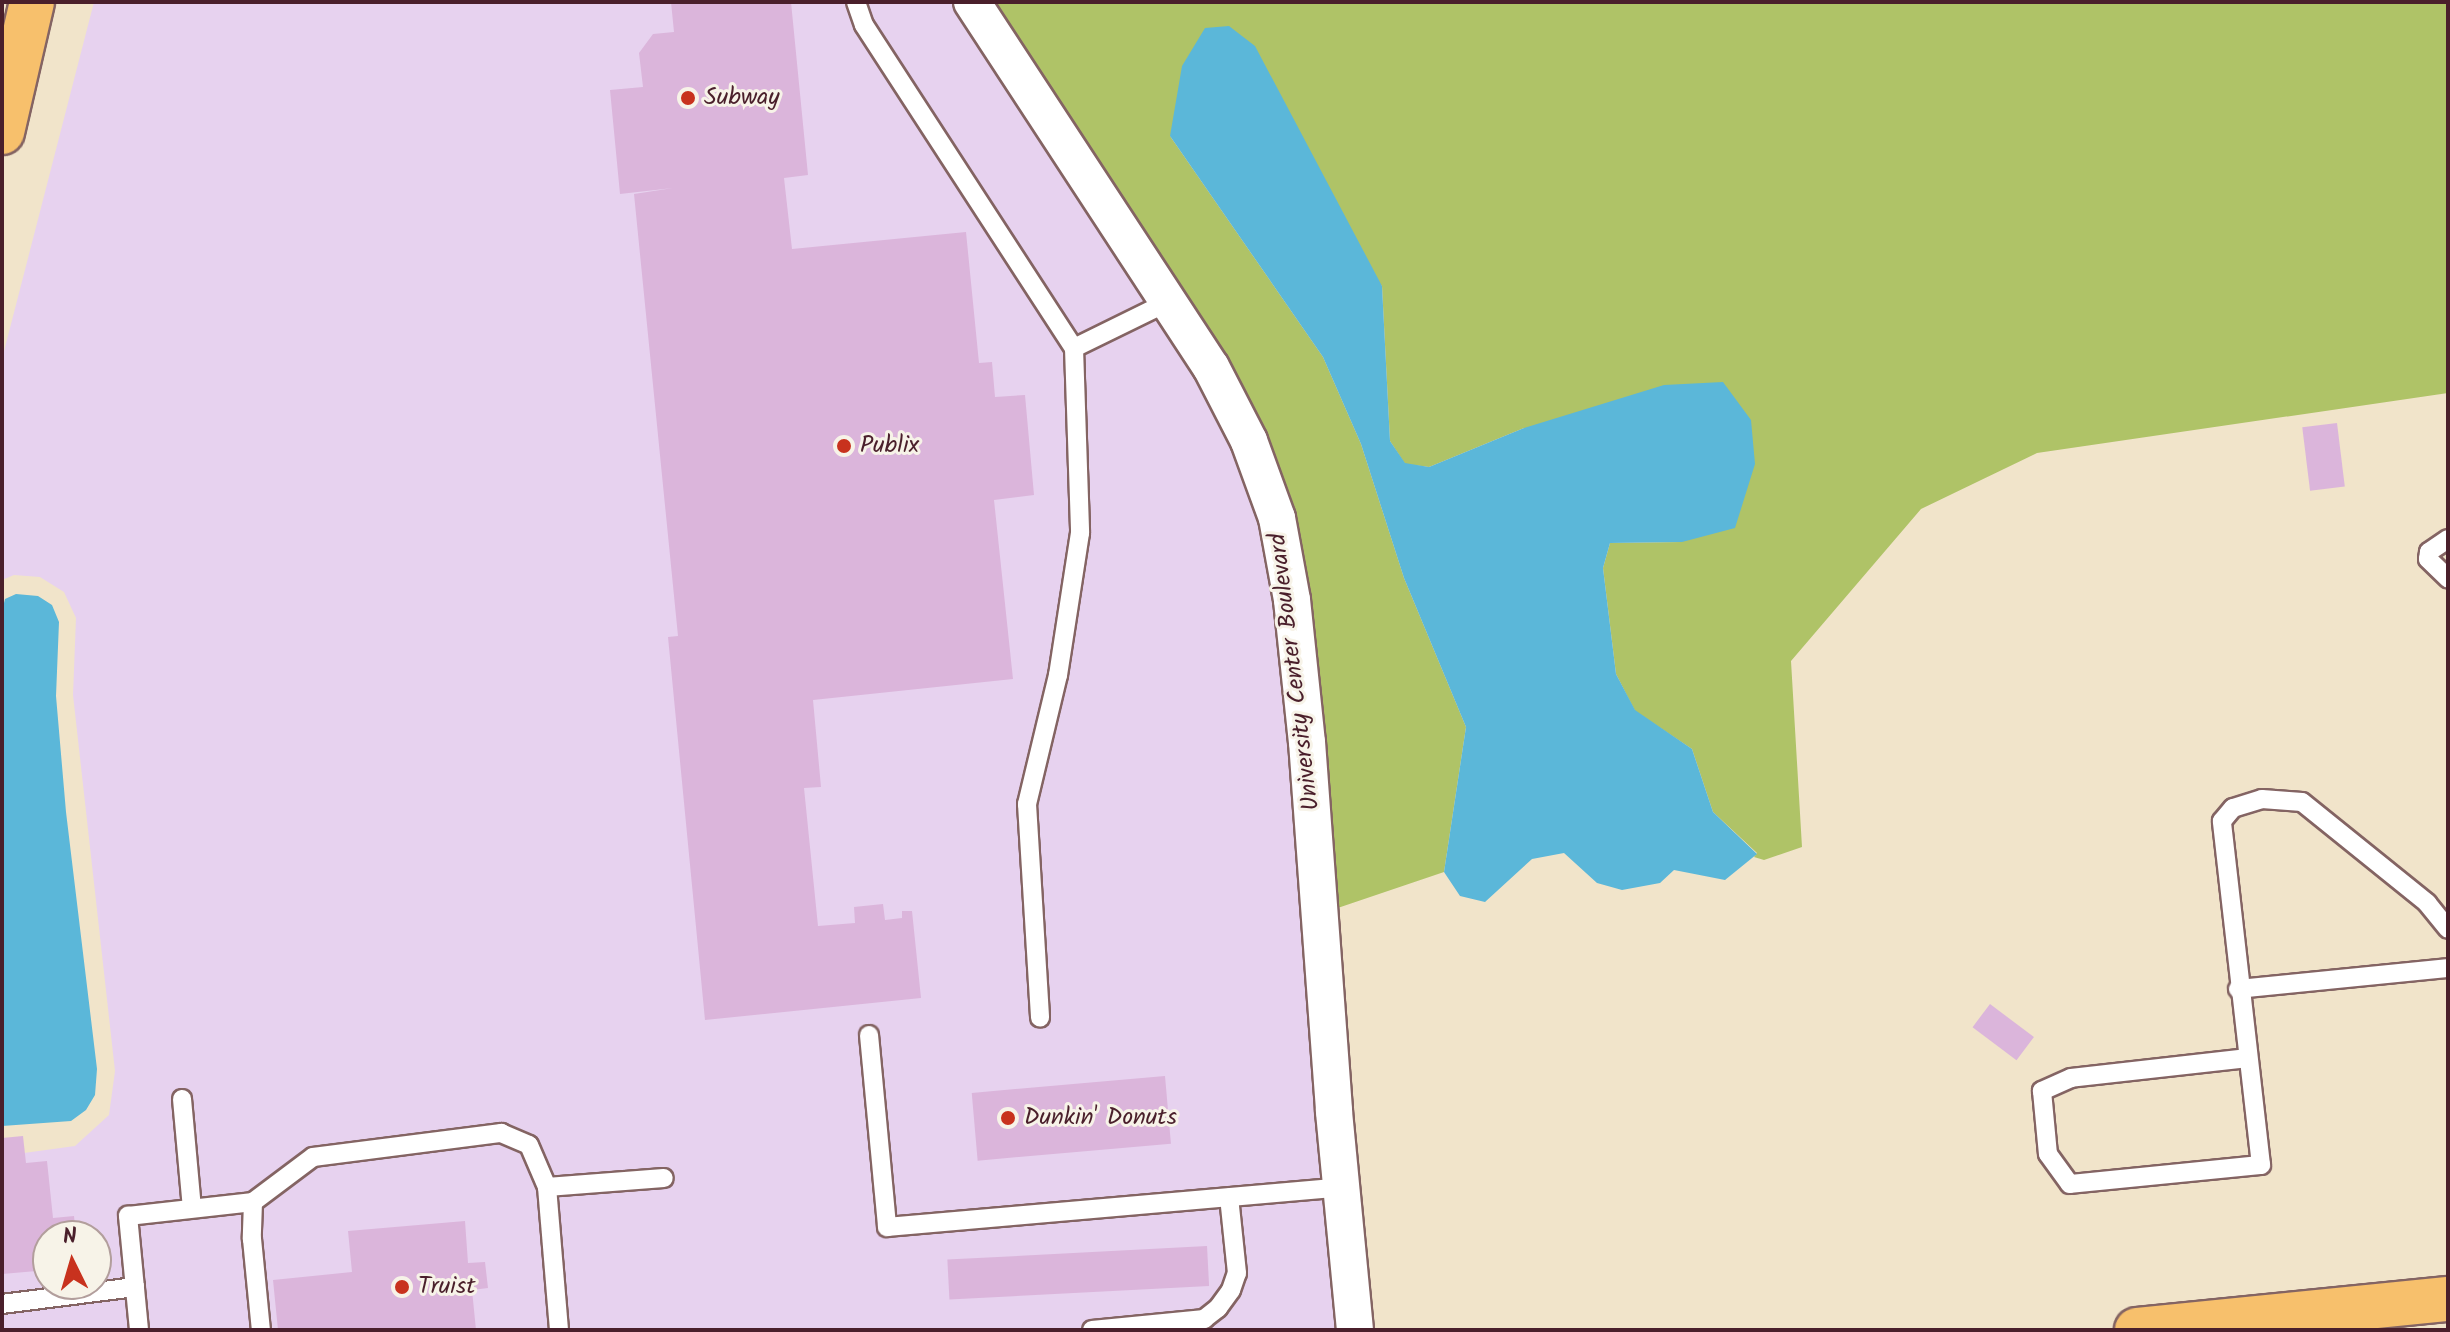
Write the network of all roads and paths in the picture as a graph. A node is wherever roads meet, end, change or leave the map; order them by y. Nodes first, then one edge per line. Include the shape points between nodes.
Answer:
1 (32, 2) edge
2 (856, 2) edge
3 (972, 2) edge
4 (2, 132) edge
5 (1170, 301) junction
6 (1074, 348) junction
7 (2448, 539) edge
8 (2448, 578) edge
9 (2448, 929) edge
10 (2448, 968) edge
11 (2238, 989) junction
12 (1040, 1018) dead end
13 (869, 1035) dead end
14 (2248, 1058) junction
15 (182, 1099) dead end
16 (664, 1178) dead end
17 (547, 1187) junction
18 (1341, 1187) junction
19 (1229, 1197) junction
20 (253, 1202) junction
21 (192, 1208) junction
22 (135, 1287) junction
23 (2448, 1299) edge
24 (2, 1304) edge
25 (139, 1330) edge
26 (261, 1330) edge
27 (559, 1330) edge
28 (1092, 1330) edge
29 (1355, 1330) edge
30 (2137, 1330) edge

1 - 4 main road
2 - 6 lane via 864,25
3 - 5 street, University Center Boulevard
5 - 6 lane
5 - 18 street, University Center Boulevard via 1234,409 1277,518 1307,742
6 - 12 lane via 1080,533 1058,675 1027,804
7 - 8 lane via 2429,552 2428,559
9 - 11 lane via 2427,903 2302,802 2262,799 2233,808 2222,821
10 - 11 lane
11 - 14 lane
13 - 19 lane via 887,1227
14 - 14 lane via 2071,1078 2042,1091 2048,1154 2070,1184 2261,1165
15 - 21 lane
16 - 17 lane
17 - 20 lane via 529,1145 501,1133 313,1157
17 - 27 lane
18 - 19 lane
18 - 29 street, University Center Boulevard
19 - 28 lane via 1237,1273 1218,1308 1204,1319
20 - 21 lane
20 - 26 lane
21 - 22 lane via 128,1216
22 - 24 lane
22 - 25 lane
23 - 30 main road

